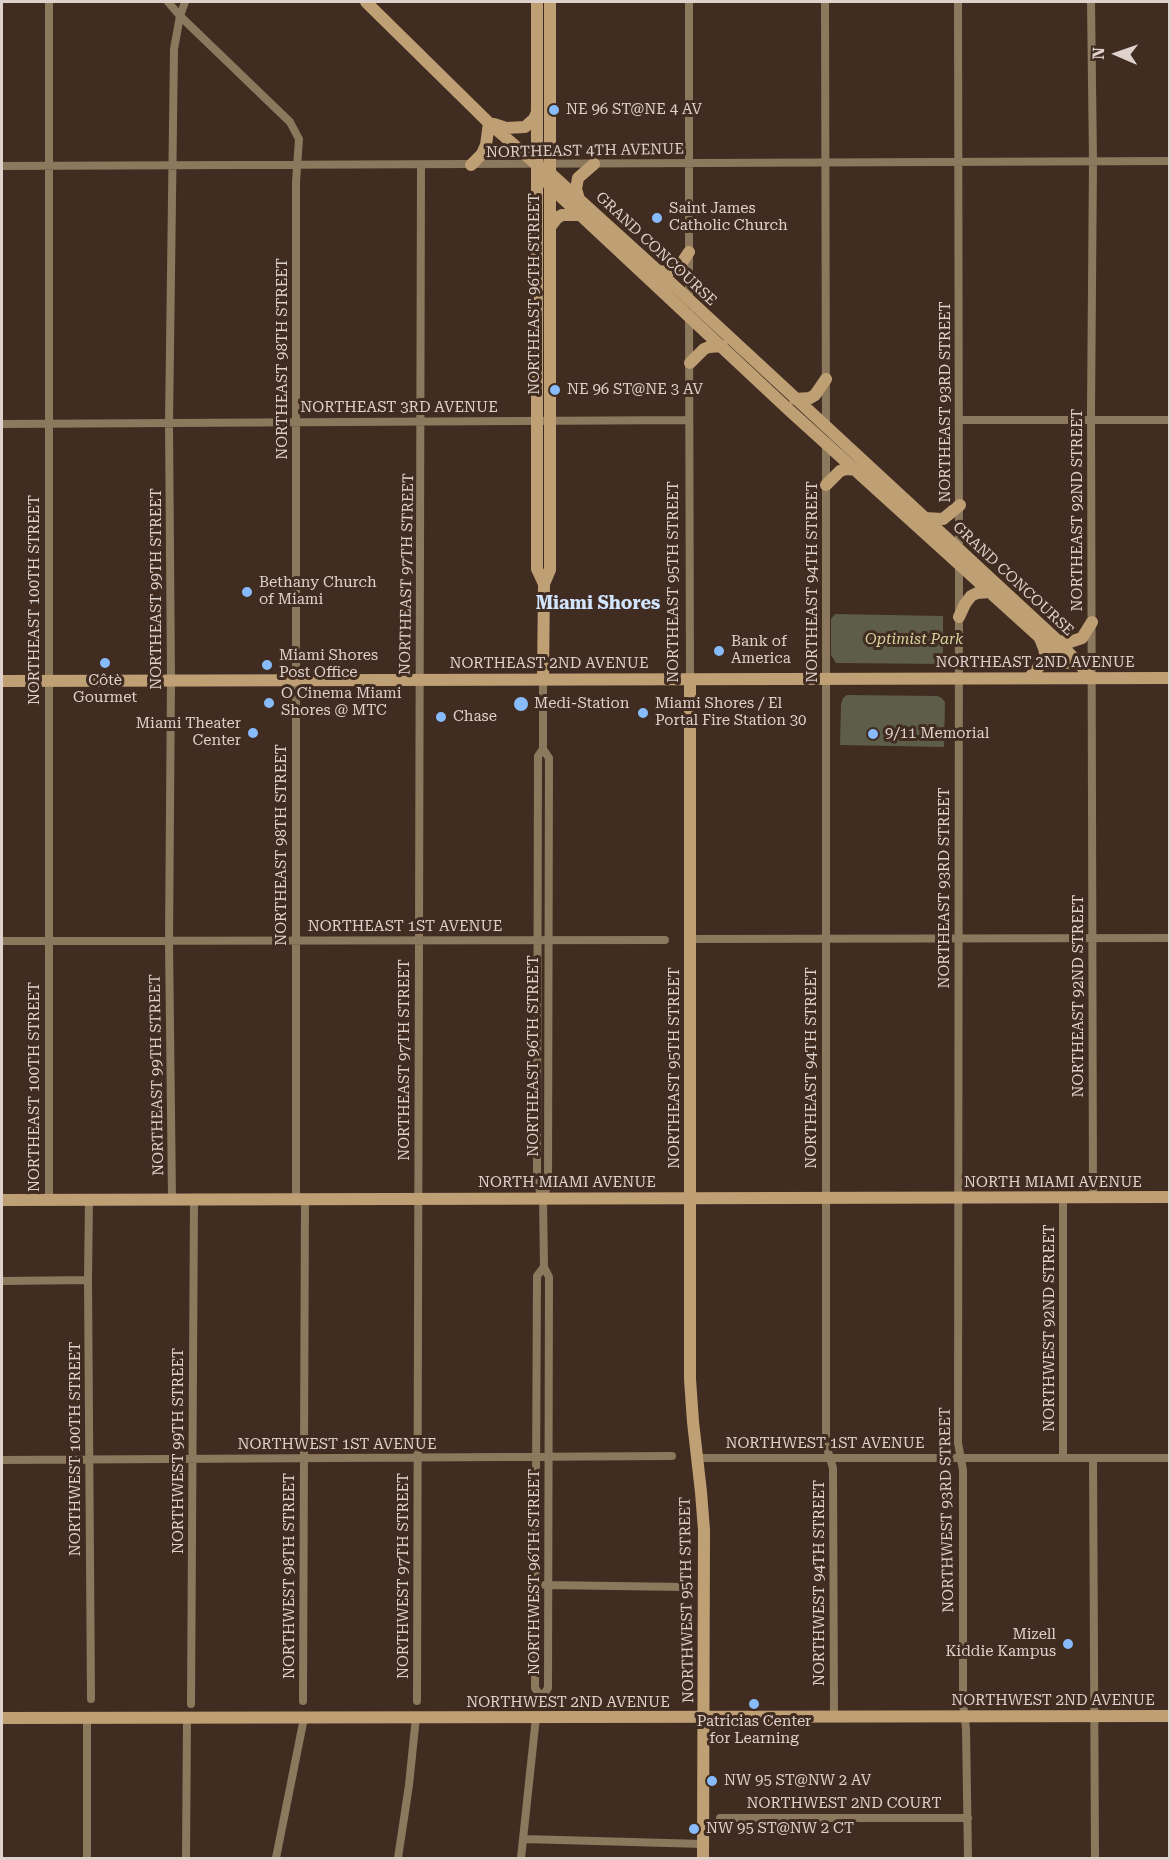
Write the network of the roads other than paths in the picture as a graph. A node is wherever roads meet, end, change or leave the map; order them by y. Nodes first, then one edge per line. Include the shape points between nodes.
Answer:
1 (49, 2) edge
2 (168, 2) edge
3 (185, 2) edge
4 (366, 2) edge
5 (537, 2) edge
6 (550, 2) edge
7 (689, 2) edge
8 (825, 2) edge
9 (958, 2) edge
10 (1091, 2) edge
11 (180, 16) junction
12 (537, 111) junction
13 (489, 123) junction
14 (958, 161) junction
15 (1093, 161) junction
16 (1170, 161) edge
17 (826, 162) junction
18 (689, 163) junction
19 (594, 164) junction
20 (421, 165) junction
21 (471, 165) junction
22 (2, 166) edge
23 (48, 166) junction
24 (172, 166) junction
25 (297, 166) junction
26 (546, 168) junction
27 (550, 187) junction
28 (579, 199) junction
29 (580, 215) junction
30 (550, 227) junction
31 (689, 252) junction
32 (658, 271) junction
33 (689, 301) junction
34 (689, 315) junction
35 (722, 346) junction
36 (690, 363) junction
37 (826, 380) junction
38 (795, 399) junction
39 (544, 420) junction
40 (689, 420) junction
41 (960, 420) junction
42 (1092, 420) junction
43 (1170, 420) edge
44 (422, 421) junction
45 (297, 422) junction
46 (49, 423) junction
47 (169, 423) junction
48 (2, 424) edge
49 (826, 427) junction
50 (826, 442) junction
51 (858, 470) junction
52 (826, 485) junction
53 (960, 505) junction
54 (925, 518) junction
55 (959, 550) junction
56 (959, 563) junction
57 (990, 592) junction
58 (959, 617) junction
59 (1092, 622) junction
60 (1039, 636) junction
61 (1058, 641) junction
62 (826, 678) junction
63 (958, 678) junction
64 (1029, 678) junction
65 (1092, 678) junction
66 (1170, 678) edge
67 (543, 679) junction
68 (690, 679) junction
69 (296, 680) junction
70 (419, 680) junction
71 (2, 681) edge
72 (48, 681) junction
73 (171, 681) junction
74 (543, 750) junction
75 (1092, 938) junction
76 (1170, 938) edge
77 (418, 939) junction
78 (690, 939) junction
79 (537, 940) junction
80 (549, 940) junction
81 (665, 940) dead end
82 (826, 940) junction
83 (958, 940) junction
84 (2, 941) edge
85 (48, 941) junction
86 (169, 941) junction
87 (296, 941) junction
88 (1170, 1197) edge
89 (543, 1198) junction
90 (690, 1198) junction
91 (826, 1198) junction
92 (959, 1198) junction
93 (1063, 1198) junction
94 (1093, 1198) junction
95 (89, 1199) junction
96 (172, 1199) junction
97 (194, 1199) junction
98 (301, 1199) junction
99 (420, 1199) junction
100 (2, 1200) edge
101 (49, 1200) junction
102 (543, 1267) junction
103 (88, 1280) junction
104 (2, 1281) edge
105 (672, 1456) dead end
106 (304, 1458) junction
107 (418, 1458) junction
108 (537, 1458) junction
109 (548, 1458) junction
110 (697, 1458) junction
111 (830, 1458) junction
112 (961, 1458) junction
113 (1063, 1458) junction
114 (1093, 1458) junction
115 (1170, 1458) edge
116 (90, 1459) junction
117 (193, 1459) junction
118 (2, 1460) edge
119 (536, 1585) junction
120 (548, 1586) junction
121 (685, 1587) dead end
122 (91, 1699) dead end
123 (303, 1701) dead end
124 (417, 1701) dead end
125 (191, 1704) dead end
126 (964, 1716) junction
127 (1093, 1716) junction
128 (1170, 1716) edge
129 (416, 1717) junction
130 (536, 1717) junction
131 (834, 1717) junction
132 (87, 1718) junction
133 (188, 1718) junction
134 (304, 1718) junction
135 (703, 1718) junction
136 (2, 1719) edge
137 (720, 1818) dead end
138 (968, 1818) junction
139 (523, 1839) junction
140 (703, 1844) junction
141 (87, 1858) edge
142 (186, 1858) edge
143 (276, 1858) edge
144 (398, 1858) edge
145 (521, 1858) edge
146 (703, 1858) edge
147 (968, 1858) edge
148 (1095, 1858) edge

1 - 23 street, NORTHEAST 100TH STREET
2 - 11 street, NORTHEAST 98TH STREET
3 - 11 street, NORTHEAST 99TH STREET
4 - 13 street, GRAND CONCOURSE
5 - 12 street, NORTHEAST 96TH STREET
6 - 26 street, NORTHEAST 96TH STREET
7 - 18 street, NORTHEAST 95TH STREET
8 - 17 street, NORTHEAST 94TH STREET
9 - 14 street, NORTHEAST 93RD STREET
10 - 15 street, NORTHEAST 92ND STREET
11 - 24 street, NORTHEAST 99TH STREET via 174,49
11 - 25 street, NORTHEAST 98TH STREET via 290,122 299,140
12 - 13 street via 525,127 506,128
12 - 26 street, NORTHEAST 96TH STREET
13 - 21 street via 486,145
13 - 26 street, GRAND CONCOURSE
14 - 15 street, NORTHEAST 4TH AVENUE
14 - 17 street, NORTHEAST 4TH AVENUE
14 - 41 street, NORTHEAST 93RD STREET
15 - 16 street, NORTHEAST 4TH AVENUE
15 - 42 street, NORTHEAST 92ND STREET
17 - 18 street, NORTHEAST 4TH AVENUE
17 - 37 street, NORTHEAST 94TH STREET
18 - 19 street, NORTHEAST 4TH AVENUE
18 - 31 street, NORTHEAST 95TH STREET
19 - 26 street, NORTHEAST 4TH AVENUE
19 - 28 street via 578,178
20 - 21 street, NORTHEAST 4TH AVENUE
20 - 25 street, NORTHEAST 4TH AVENUE
20 - 44 street, NORTHEAST 97TH STREET
21 - 26 street, NORTHEAST 4TH AVENUE
22 - 23 street, NORTHEAST 4TH AVENUE
23 - 24 street, NORTHEAST 4TH AVENUE
23 - 46 street, NORTHEAST 100TH STREET
24 - 25 street, NORTHEAST 4TH AVENUE
24 - 47 street, NORTHEAST 99TH STREET
25 - 45 street, NORTHEAST 98TH STREET
26 - 27 street, NORTHEAST 96TH STREET
26 - 28 street, GRAND CONCOURSE
26 - 39 street, NORTHEAST 96TH STREET
27 - 29 street, GRAND CONCOURSE
27 - 30 street, NORTHEAST 96TH STREET
28 - 32 street, GRAND CONCOURSE
29 - 30 street via 562,215
29 - 34 street, GRAND CONCOURSE
30 - 39 street, NORTHEAST 96TH STREET
31 - 32 street via 679,267
31 - 33 street, NORTHEAST 95TH STREET
32 - 33 street, GRAND CONCOURSE
33 - 34 street, NORTHEAST 95TH STREET
33 - 38 street, GRAND CONCOURSE
34 - 35 street, GRAND CONCOURSE
34 - 36 street, NORTHEAST 95TH STREET
35 - 36 street via 709,346
35 - 50 street, GRAND CONCOURSE
36 - 40 street, NORTHEAST 95TH STREET
37 - 38 street via 815,395
37 - 49 street, NORTHEAST 94TH STREET
38 - 49 street, GRAND CONCOURSE
39 - 40 street, NORTHEAST 3RD AVENUE
39 - 44 street, NORTHEAST 3RD AVENUE
39 - 67 street, NORTHEAST 96TH STREET via 550,570 544,584
40 - 68 street, NORTHEAST 95TH STREET
41 - 42 street
41 - 53 street, NORTHEAST 93RD STREET
42 - 43 street
42 - 59 street, NORTHEAST 92ND STREET
44 - 45 street, NORTHEAST 3RD AVENUE
44 - 70 street, NORTHEAST 97TH STREET
45 - 47 street, NORTHEAST 3RD AVENUE
45 - 69 street, NORTHEAST 98TH STREET
46 - 47 street, NORTHEAST 3RD AVENUE
46 - 48 street, NORTHEAST 3RD AVENUE
46 - 72 street, NORTHEAST 100TH STREET
47 - 73 street, NORTHEAST 99TH STREET
49 - 50 street, NORTHEAST 94TH STREET
49 - 54 street, GRAND CONCOURSE
50 - 51 street, GRAND CONCOURSE
50 - 52 street, NORTHEAST 94TH STREET
51 - 52 street via 840,471
51 - 56 street, GRAND CONCOURSE
52 - 62 street, NORTHEAST 94TH STREET
53 - 54 street via 943,519
53 - 55 street, NORTHEAST 93RD STREET
54 - 55 street, GRAND CONCOURSE
55 - 56 street, NORTHEAST 93RD STREET
55 - 61 street, GRAND CONCOURSE
56 - 57 street, GRAND CONCOURSE
56 - 58 street, NORTHEAST 93RD STREET
57 - 58 street via 971,596
57 - 60 street, GRAND CONCOURSE
58 - 63 street, NORTHEAST 93RD STREET
59 - 61 street via 1082,638
59 - 65 street, NORTHEAST 92ND STREET
60 - 64 street via 1044,661
60 - 65 street, GRAND CONCOURSE
61 - 65 street, GRAND CONCOURSE
62 - 63 street, NORTHEAST 2ND AVENUE
62 - 68 street, NORTHEAST 2ND AVENUE
62 - 82 street, NORTHEAST 94TH STREET
63 - 64 street, NORTHEAST 2ND AVENUE
63 - 83 street, NORTHEAST 93RD STREET
64 - 65 street, NORTHEAST 2ND AVENUE
65 - 66 street, NORTHEAST 2ND AVENUE
65 - 75 street, NORTHEAST 92ND STREET
67 - 68 street, NORTHEAST 2ND AVENUE
67 - 70 street, NORTHEAST 2ND AVENUE
67 - 74 street, NORTHEAST 96TH STREET
68 - 78 street, NORTHEAST 95TH STREET
69 - 70 street, NORTHEAST 2ND AVENUE
69 - 73 street, NORTHEAST 2ND AVENUE
69 - 87 street, NORTHEAST 98TH STREET
70 - 77 street, NORTHEAST 97TH STREET
71 - 72 street, NORTHEAST 2ND AVENUE
72 - 73 street, NORTHEAST 2ND AVENUE
72 - 85 street, NORTHEAST 100TH STREET
73 - 86 street, NORTHEAST 99TH STREET
74 - 79 street, NORTHEAST 96TH STREET via 538,756
74 - 80 street, NORTHEAST 96TH STREET via 549,758
75 - 76 street
75 - 83 street
75 - 94 street, NORTHEAST 92ND STREET
77 - 79 street, NORTHEAST 1ST AVENUE
77 - 87 street, NORTHEAST 1ST AVENUE
77 - 99 street, NORTHEAST 97TH STREET
78 - 82 street
78 - 90 street, NORTHEAST 95TH STREET
79 - 80 street, NORTHEAST 1ST AVENUE
79 - 89 street, NORTHEAST 96TH STREET via 537,1184
80 - 81 street, NORTHEAST 1ST AVENUE
80 - 89 street, NORTHEAST 96TH STREET via 549,1184
82 - 83 street
82 - 91 street, NORTHEAST 94TH STREET
83 - 92 street, NORTHEAST 93RD STREET
84 - 85 street, NORTHEAST 1ST AVENUE
85 - 86 street, NORTHEAST 1ST AVENUE
85 - 101 street, NORTHEAST 100TH STREET
86 - 87 street, NORTHEAST 1ST AVENUE
86 - 96 street, NORTHEAST 99TH STREET
87 - 98 street, NORTHEAST 98TH STREET
88 - 94 street, NORTH MIAMI AVENUE
89 - 90 street, NORTH MIAMI AVENUE
89 - 99 street, NORTH MIAMI AVENUE
89 - 102 street, NORTHWEST 96TH STREET
90 - 91 street, NORTH MIAMI AVENUE
90 - 110 street, NORTHWEST 95TH STREET via 691,1394
91 - 92 street, NORTH MIAMI AVENUE
91 - 111 street, NORTHWEST 94TH STREET via 826,1446
92 - 93 street, NORTH MIAMI AVENUE
92 - 112 street, NORTHWEST 93RD STREET
93 - 94 street, NORTH MIAMI AVENUE
93 - 113 street, NORTHWEST 92ND STREET
95 - 96 street, NORTH MIAMI AVENUE
95 - 101 street, NORTH MIAMI AVENUE
95 - 103 street, NORTHWEST 100TH STREET
96 - 97 street, NORTH MIAMI AVENUE
97 - 98 street, NORTH MIAMI AVENUE
97 - 117 street, NORTHWEST 99TH STREET
98 - 99 street, NORTH MIAMI AVENUE
98 - 106 street, NORTHWEST 98TH STREET
99 - 107 street, NORTHWEST 97TH STREET
100 - 101 street, NORTH MIAMI AVENUE
102 - 108 street, NORTHWEST 96TH STREET via 537,1276
102 - 109 street, NORTHWEST 96TH STREET via 549,1277
103 - 104 street
103 - 116 street, NORTHWEST 100TH STREET
105 - 109 street, NORTHWEST 1ST AVENUE
106 - 107 street, NORTHWEST 1ST AVENUE
106 - 117 street, NORTHWEST 1ST AVENUE
106 - 123 street, NORTHWEST 98TH STREET
107 - 108 street, NORTHWEST 1ST AVENUE
107 - 124 street, NORTHWEST 97TH STREET
108 - 109 street, NORTHWEST 1ST AVENUE
108 - 119 street, NORTHWEST 96TH STREET
109 - 120 street, NORTHWEST 96TH STREET
110 - 111 street, NORTHWEST 1ST AVENUE
110 - 135 street, NORTHWEST 95TH STREET via 704,1530
111 - 112 street, NORTHWEST 1ST AVENUE
111 - 131 street, NORTHWEST 94TH STREET
112 - 113 street, NORTHWEST 1ST AVENUE
112 - 126 street, NORTHWEST 93RD STREET
113 - 114 street, NORTHWEST 1ST AVENUE
114 - 115 street, NORTHWEST 1ST AVENUE
114 - 127 street
116 - 117 street, NORTHWEST 1ST AVENUE
116 - 118 street, NORTHWEST 1ST AVENUE
116 - 122 street, NORTHWEST 100TH STREET
117 - 125 street, NORTHWEST 99TH STREET
119 - 120 street
119 - 120 street, NORTHWEST 96TH STREET via 535,1688 544,1694 548,1688
120 - 121 street
126 - 127 street, NORTHWEST 2ND AVENUE
126 - 131 street, NORTHWEST 2ND AVENUE
126 - 138 street, NORTHWEST 93RD STREET
127 - 128 street, NORTHWEST 2ND AVENUE
127 - 148 street
129 - 130 street, NORTHWEST 2ND AVENUE
129 - 134 street, NORTHWEST 2ND AVENUE
129 - 144 street
130 - 135 street, NORTHWEST 2ND AVENUE
130 - 139 street
131 - 135 street, NORTHWEST 2ND AVENUE
132 - 133 street, NORTHWEST 2ND AVENUE
132 - 136 street, NORTHWEST 2ND AVENUE
132 - 141 street
133 - 134 street, NORTHWEST 2ND AVENUE
133 - 142 street
134 - 143 street
135 - 140 street, NORTHWEST 95TH STREET
137 - 138 street, NORTHWEST 2ND COURT
138 - 147 street, NORTHWEST 93RD STREET
139 - 140 street
139 - 145 street
140 - 146 street, NORTHWEST 95TH STREET

